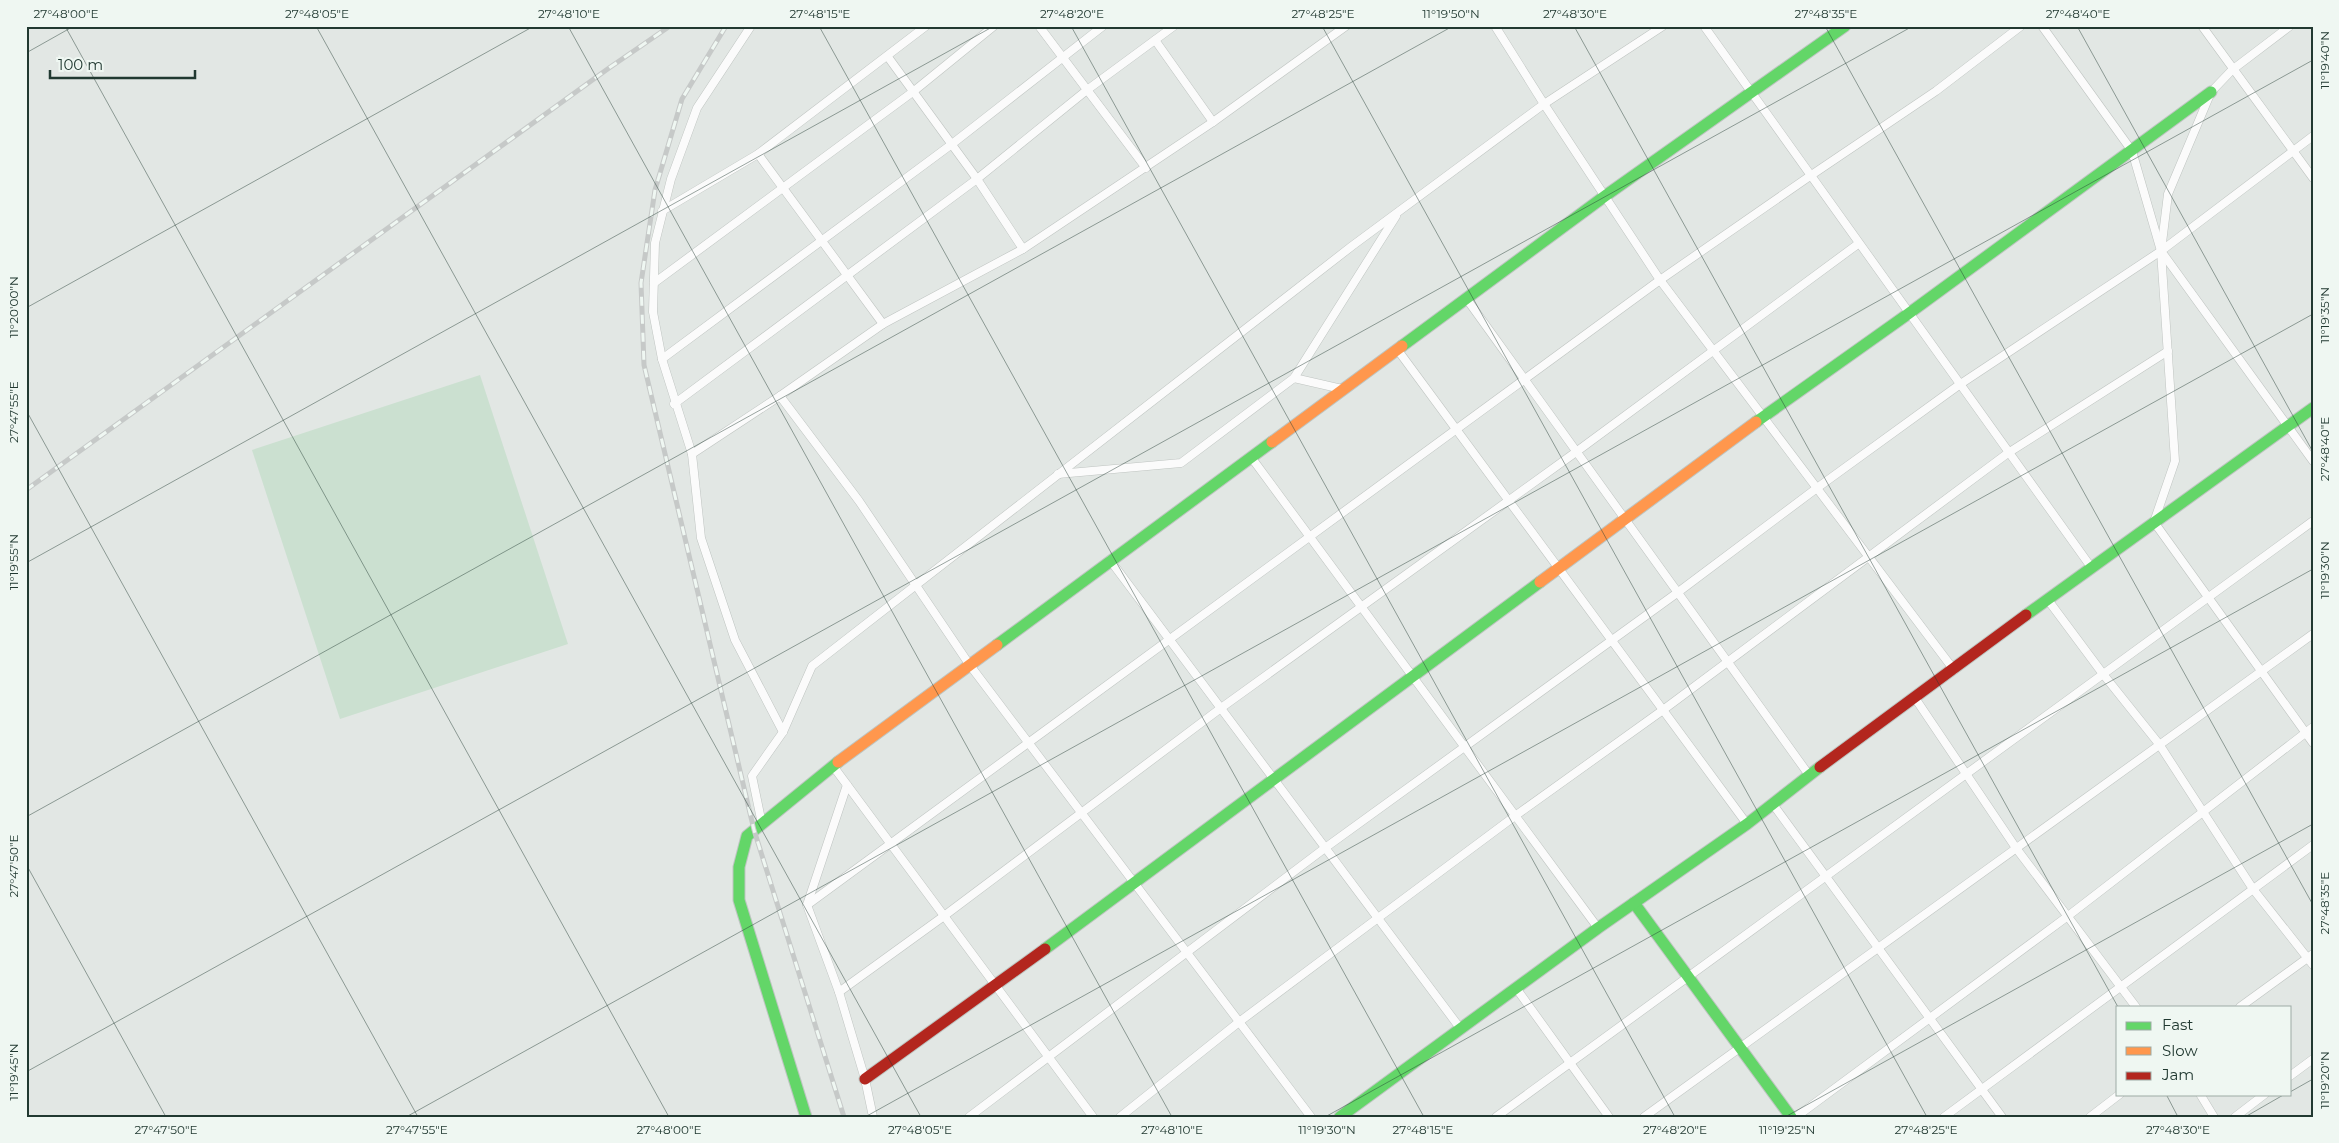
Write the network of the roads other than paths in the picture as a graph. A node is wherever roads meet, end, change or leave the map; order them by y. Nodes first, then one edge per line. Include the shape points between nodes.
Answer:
1 (751, 26) edge
2 (926, 26) edge
3 (994, 26) edge
4 (1039, 26) edge
5 (1104, 26) edge
6 (1174, 26) edge
7 (1346, 26) edge
8 (1495, 26) edge
9 (1664, 26) edge
10 (1704, 26) edge
11 (1845, 26) edge
12 (2021, 26) edge
13 (2042, 26) edge
14 (2202, 26) edge
15 (2290, 26) edge
16 (1155, 40) junction
17 (1062, 56) junction
18 (888, 57) junction
19 (2232, 70) junction
20 (1087, 90) junction
21 (914, 91) junction
22 (2211, 92) junction
23 (1754, 93) junction
24 (1544, 104) junction
25 (1213, 122) junction
26 (2313, 136) edge
27 (952, 144) junction
28 (2132, 150) junction
29 (2293, 151) junction
30 (758, 154) junction
31 (1146, 168) junction
32 (1810, 176) junction
33 (2313, 178) edge
34 (977, 179) junction
35 (783, 189) junction
36 (1605, 196) junction
37 (662, 211) junction
38 (1399, 212) junction
39 (821, 240) junction
40 (1858, 244) junction
41 (1024, 249) junction
42 (2161, 251) junction
43 (847, 275) junction
44 (1660, 280) junction
45 (654, 284) junction
46 (1466, 298) junction
47 (1908, 314) junction
48 (883, 324) junction
49 (1397, 349) junction
50 (1713, 350) junction
51 (2168, 351) junction
52 (662, 359) junction
53 (1294, 378) junction
54 (1524, 380) junction
55 (1959, 385) junction
56 (1342, 389) junction
57 (780, 396) junction
58 (674, 404) junction
59 (2313, 408) edge
60 (1763, 417) junction
61 (2287, 426) junction
62 (1456, 430) junction
63 (1576, 452) junction
64 (2008, 453) junction
65 (692, 454) junction
66 (1251, 457) junction
67 (2313, 461) edge
68 (1057, 474) junction
69 (1817, 488) junction
70 (1508, 500) junction
71 (1625, 520) junction
72 (2154, 522) junction
73 (2313, 522) edge
74 (1310, 537) junction
75 (1869, 558) junction
76 (1110, 560) junction
77 (2091, 568) junction
78 (1559, 569) junction
79 (915, 584) junction
80 (1677, 593) junction
81 (2208, 598) junction
82 (2048, 600) junction
83 (1361, 606) junction
84 (2313, 634) edge
85 (1170, 640) junction
86 (1611, 640) junction
87 (1727, 662) junction
88 (969, 664) junction
89 (1954, 670) junction
90 (2262, 670) junction
91 (2103, 674) junction
92 (1413, 677) junction
93 (1915, 698) junction
94 (1220, 708) junction
95 (1663, 710) junction
96 (2313, 727) edge
97 (783, 732) junction
98 (2305, 732) junction
99 (1029, 743) junction
100 (2313, 743) edge
101 (2159, 744) junction
102 (1465, 748) junction
103 (833, 766) junction
104 (1808, 775) junction
105 (1966, 775) junction
106 (1274, 779) junction
107 (847, 785) junction
108 (1772, 803) junction
109 (2203, 812) junction
110 (1082, 814) junction
111 (1515, 816) junction
112 (762, 824) junction
113 (1746, 824) junction
114 (891, 844) junction
115 (2313, 844) edge
116 (1325, 848) junction
117 (2016, 848) junction
118 (1826, 876) junction
119 (1134, 882) junction
120 (2253, 889) junction
121 (1634, 903) junction
122 (808, 905) junction
123 (944, 916) junction
124 (2068, 916) junction
125 (1378, 918) junction
126 (1598, 928) junction
127 (1878, 948) junction
128 (1186, 951) junction
129 (2310, 956) edge
130 (2313, 966) edge
131 (1688, 977) junction
132 (996, 985) junction
133 (2120, 987) junction
134 (1516, 988) junction
135 (838, 992) junction
136 (2135, 1006) edge
137 (2241, 1006) edge
138 (1930, 1018) junction
139 (1239, 1022) junction
140 (1460, 1028) junction
141 (1740, 1047) junction
142 (1049, 1057) junction
143 (2313, 1059) edge
144 (1570, 1063) junction
145 (2292, 1075) edge
146 (865, 1078) junction
147 (1982, 1089) junction
148 (2117, 1096) edge
149 (2201, 1096) edge
150 (2262, 1096) edge
151 (1346, 1115) edge
152 (806, 1117) edge
153 (873, 1117) edge
154 (969, 1117) edge
155 (1093, 1117) edge
156 (1120, 1117) edge
157 (1311, 1117) edge
158 (1496, 1117) edge
159 (1609, 1117) edge
160 (1644, 1117) edge
161 (1791, 1117) edge
162 (1796, 1117) edge
163 (1944, 1117) edge
164 (2002, 1117) edge
165 (2090, 1117) edge
166 (2214, 1117) edge
167 (2235, 1117) edge

1 - 37 street via 697,108
2 - 18 street
3 - 21 street
4 - 17 street
5 - 17 street
6 - 16 street
7 - 25 street
8 - 24 street
9 - 24 street
10 - 23 street
11 - 23 street
12 - 32 street via 1936,91
13 - 28 street
14 - 19 street
15 - 19 street
16 - 20 street
16 - 25 street
17 - 20 street
17 - 27 street
18 - 21 street
18 - 30 street
19 - 22 street
19 - 29 street
20 - 31 street
20 - 34 street
21 - 27 street
21 - 35 street
22 - 28 street
22 - 42 street via 2168,194
23 - 32 street
23 - 36 street
24 - 36 street
24 - 38 street
25 - 31 street
26 - 29 street
27 - 34 street
27 - 39 street
28 - 42 street
28 - 47 street
29 - 33 street
29 - 42 street
30 - 35 street
30 - 37 street
31 - 41 street
32 - 40 street
32 - 44 street
34 - 41 street
34 - 43 street
35 - 39 street
35 - 45 street
36 - 44 street
36 - 46 street
37 - 45 street via 655,243
38 - 53 street
38 - 68 street
39 - 43 street
39 - 52 street
40 - 47 street
40 - 50 street
41 - 48 street
42 - 51 street
42 - 55 street
42 - 61 street
43 - 48 street
43 - 58 street
44 - 50 street
44 - 54 street
45 - 52 street via 653,312
46 - 49 street
46 - 54 street
47 - 55 street
47 - 60 street
48 - 57 street
49 - 56 street
49 - 62 street
50 - 60 street
50 - 63 street
51 - 64 street
51 - 72 street via 2175,462
52 - 58 street
53 - 56 street
53 - 68 street via 1181,463
54 - 62 street
54 - 63 street
55 - 64 street
55 - 69 street
56 - 66 street
57 - 65 street
57 - 79 street via 859,501
58 - 65 street
59 - 61 street
60 - 69 street
60 - 71 street
61 - 67 street
61 - 72 street
62 - 70 street
62 - 74 street
63 - 70 street
63 - 71 street
64 - 75 street
64 - 77 street
65 - 97 street via 701,538 707,557 735,640
66 - 74 street
66 - 76 street
68 - 79 street
69 - 75 street
69 - 80 street
70 - 78 street
70 - 83 street
71 - 78 street
71 - 80 street
72 - 77 street
72 - 81 street
73 - 81 street
74 - 83 street
74 - 85 street
75 - 87 street
75 - 89 street
76 - 85 street
76 - 88 street
77 - 82 street
78 - 86 street
78 - 92 street
79 - 88 street
79 - 97 street via 812,666
80 - 86 street
80 - 87 street
81 - 90 street
81 - 91 street
82 - 89 street
82 - 91 street
83 - 92 street
83 - 94 street
84 - 90 street
85 - 94 street
85 - 99 street
86 - 95 street
86 - 102 street
87 - 95 street
87 - 104 street
88 - 99 street
88 - 103 street
89 - 93 street
90 - 98 street
90 - 101 street
91 - 101 street
91 - 105 street
92 - 102 street
92 - 106 street
93 - 104 street
93 - 105 street
94 - 106 street
94 - 110 street
95 - 111 street
95 - 113 street
96 - 98 street
97 - 112 street via 752,776
98 - 100 street
98 - 109 street
99 - 110 street
99 - 114 street
101 - 109 street
101 - 117 street
102 - 111 street
102 - 116 street
103 - 107 street
103 - 112 street
104 - 108 street
105 - 117 street
105 - 118 street
106 - 116 street
106 - 119 street
107 - 114 street
107 - 122 street
108 - 113 street
108 - 118 street
109 - 120 street
109 - 124 street
110 - 119 street
110 - 123 street
111 - 125 street
111 - 126 street
112 - 152 street via 747,836 739,867 739,900
113 - 121 street
114 - 122 street
114 - 123 street
115 - 120 street
116 - 125 street
116 - 128 street
117 - 124 street
117 - 127 street
118 - 127 street
118 - 131 street
119 - 128 street
119 - 132 street
120 - 129 street
120 - 133 street
121 - 126 street
121 - 131 street
122 - 135 street
123 - 132 street
123 - 135 street
124 - 133 street
124 - 138 street
125 - 139 street
125 - 140 street
126 - 134 street
127 - 138 street
127 - 141 street
128 - 139 street
128 - 142 street
129 - 130 street
129 - 137 street
131 - 141 street
131 - 144 street
132 - 142 street
132 - 146 street
133 - 136 street
133 - 147 street
134 - 140 street
134 - 144 street
135 - 146 street
138 - 147 street
138 - 162 street
139 - 156 street
139 - 157 street
140 - 151 street
141 - 160 street
141 - 161 street
142 - 154 street
142 - 155 street
143 - 145 street
144 - 158 street
144 - 159 street
146 - 153 street
147 - 163 street
147 - 164 street
148 - 165 street
149 - 166 street
150 - 167 street

